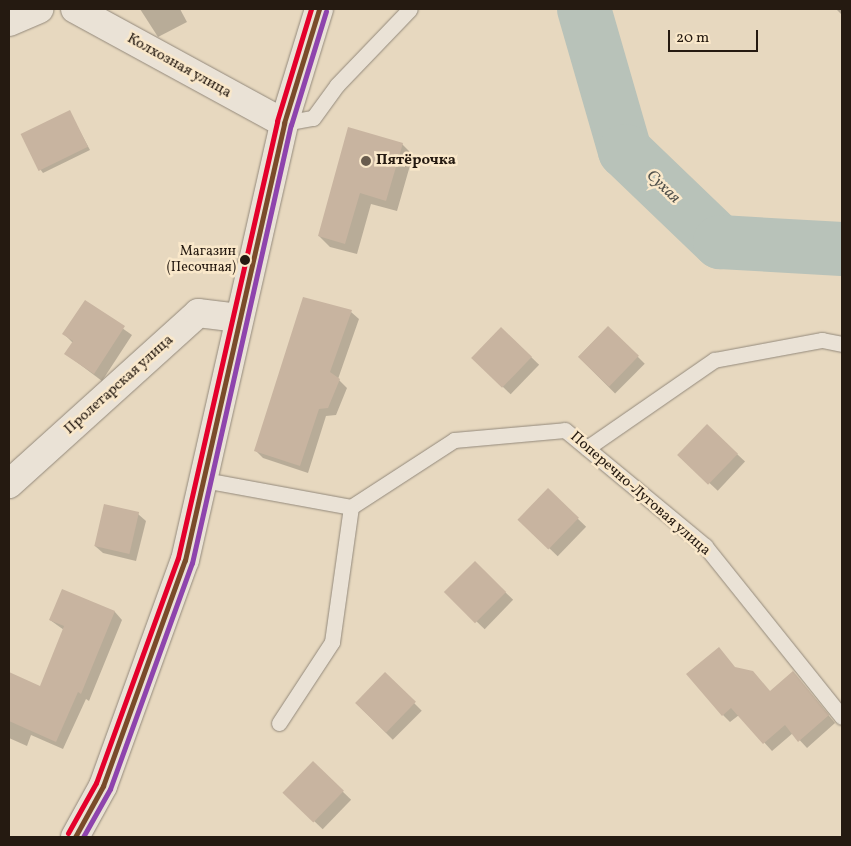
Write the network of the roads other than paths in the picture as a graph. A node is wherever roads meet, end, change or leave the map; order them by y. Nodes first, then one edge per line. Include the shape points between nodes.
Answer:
1 (39, 9) edge
2 (75, 9) edge
3 (410, 9) edge
4 (311, 13) edge
5 (9, 22) edge
6 (284, 123) junction
7 (239, 318) junction
8 (842, 344) edge
9 (587, 448) junction
10 (204, 480) junction
11 (9, 484) edge
12 (351, 507) junction
13 (842, 718) edge
14 (279, 723) dead end
15 (75, 837) edge

1 - 5 main road
2 - 6 main road, Колхозная улица
3 - 6 lane via 336,86 313,118
4 - 6 main road
6 - 7 main road
7 - 10 main road
7 - 11 main road, Пролетарская улица via 198,313
8 - 9 lane via 822,340 714,360
9 - 12 lane, Поперечно-Луговая улица via 565,430 454,440
9 - 13 lane, Поперечно-Луговая улица via 705,546
10 - 12 lane
10 - 15 main road via 185,560 103,786
12 - 14 lane via 332,642

